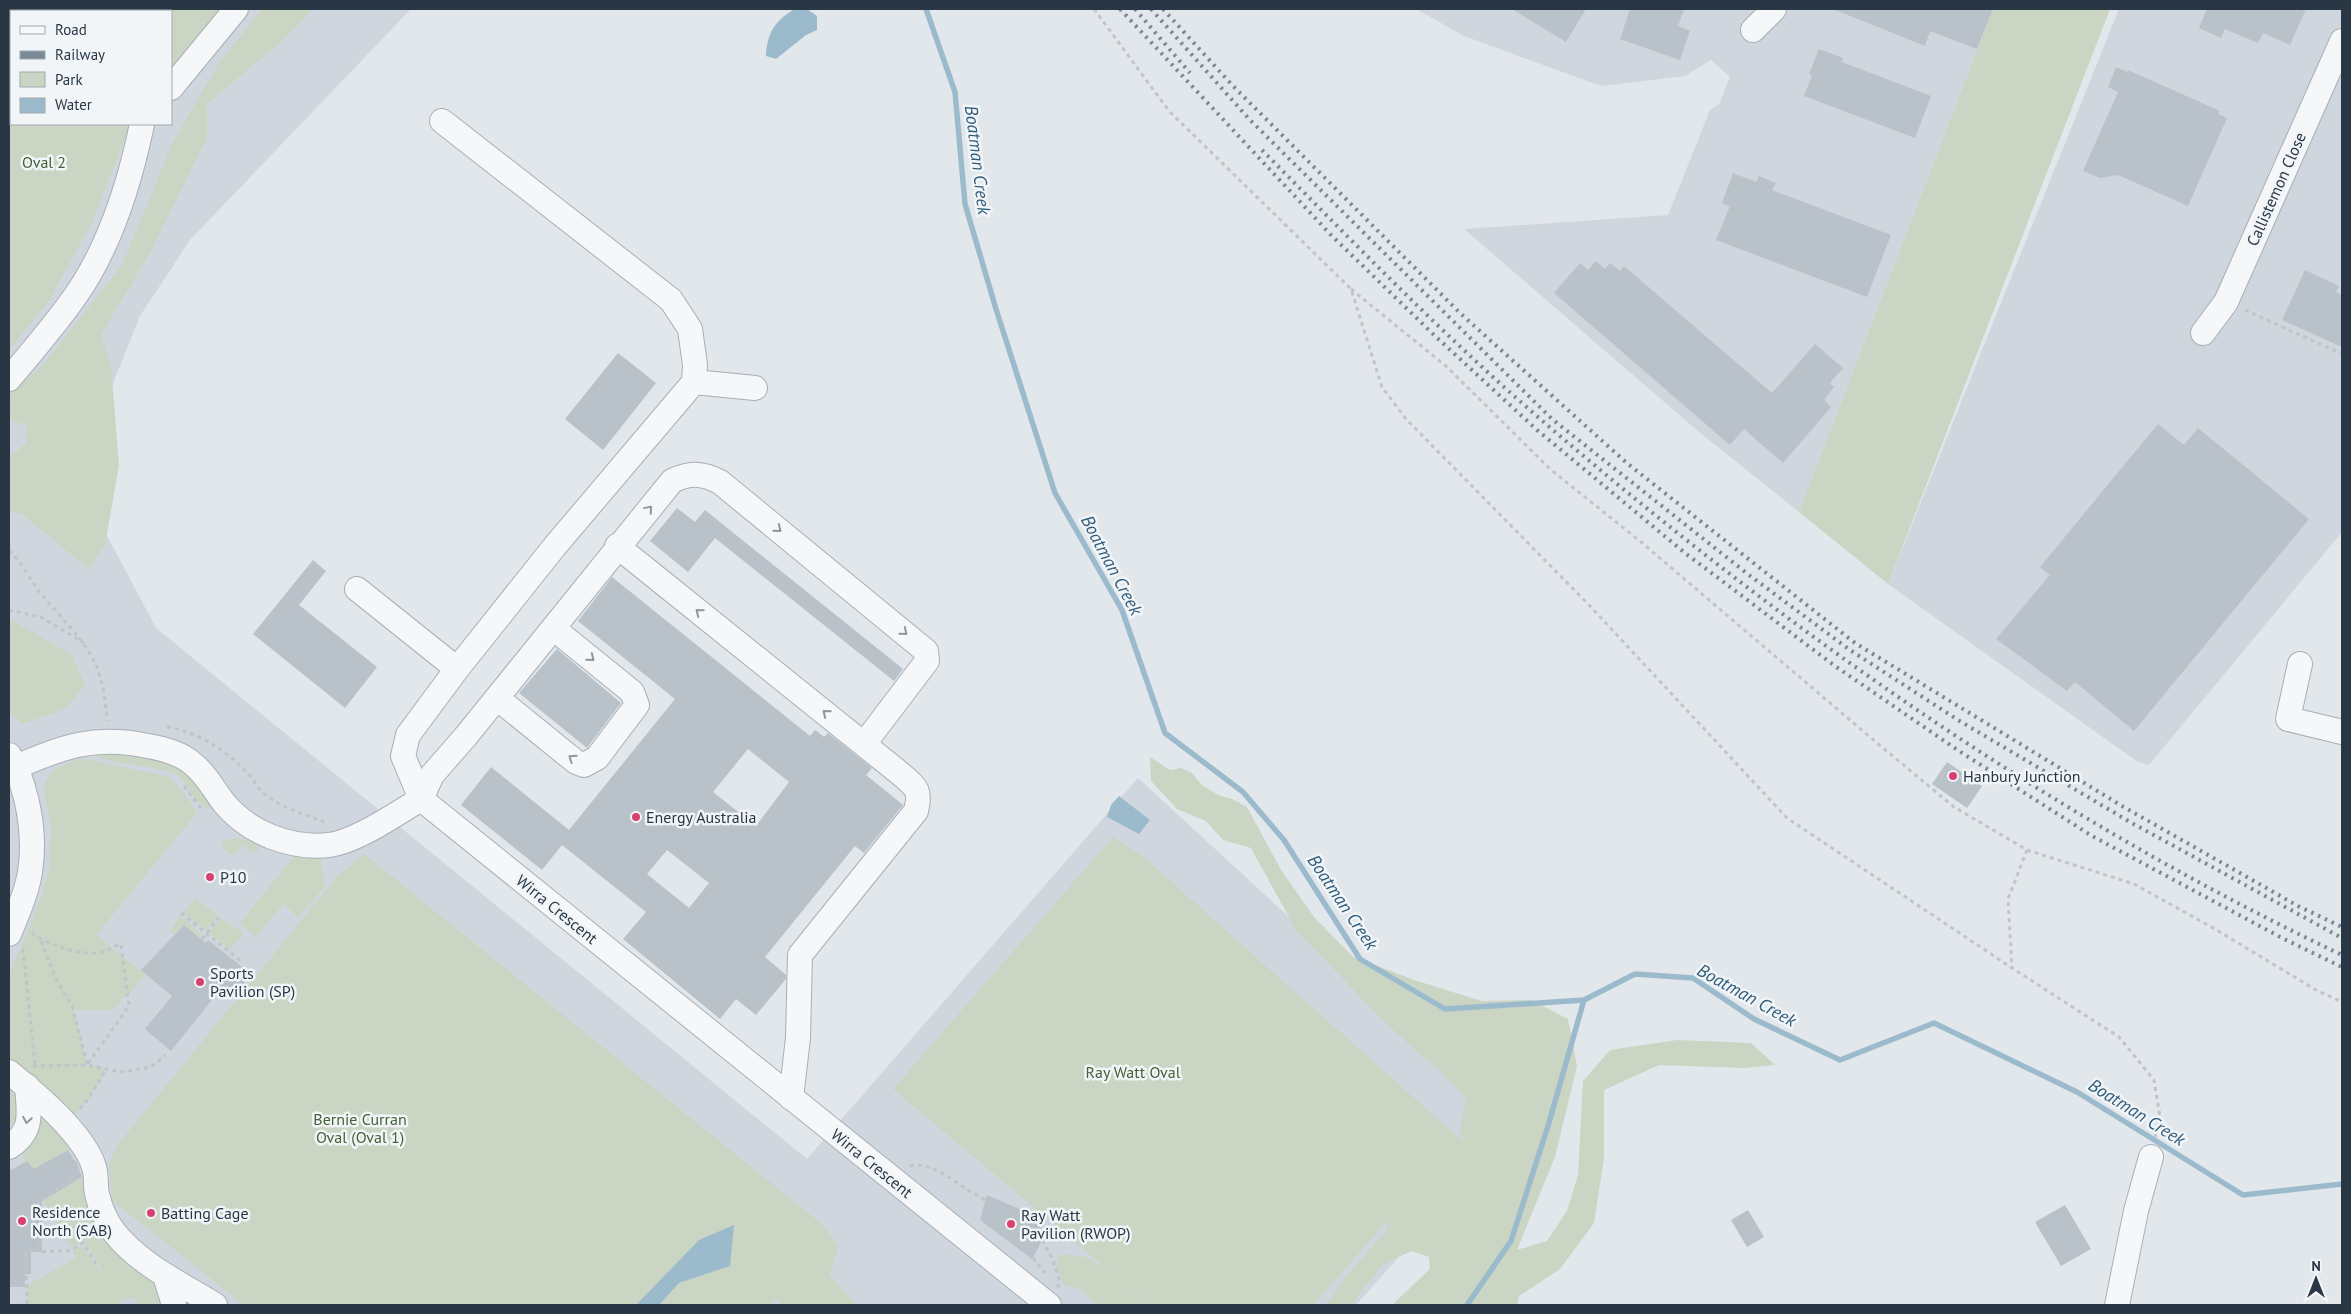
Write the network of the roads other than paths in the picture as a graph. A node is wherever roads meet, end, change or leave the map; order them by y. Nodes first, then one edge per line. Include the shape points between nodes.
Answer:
1 (236, 9) edge
2 (1774, 9) edge
3 (1753, 30) dead end
4 (2342, 42) edge
5 (172, 87) edge
6 (442, 121) dead end
7 (142, 125) edge
8 (2203, 333) dead end
9 (9, 379) edge
10 (694, 382) junction
11 (756, 388) dead end
12 (617, 546) junction
13 (357, 589) dead end
14 (553, 628) junction
15 (2300, 664) dead end
16 (457, 669) junction
17 (497, 698) junction
18 (2342, 732) edge
19 (864, 744) junction
20 (12, 761) edge
21 (421, 799) junction
22 (16, 929) edge
23 (25, 1073) edge
24 (792, 1098) junction
25 (9, 1147) edge
26 (2151, 1157) dead end
27 (165, 1276) junction
28 (1052, 1298) edge
29 (174, 1305) edge
30 (215, 1305) edge
31 (2117, 1305) edge

1 - 5 street
2 - 3 street
4 - 8 street, Callistemon Close via 2226,302
6 - 10 street via 671,300 690,329
7 - 9 street via 134,164 105,242 75,297
10 - 11 street
10 - 16 street via 555,546
12 - 14 street
19 -> 12 street
12 -> 19 street via 672,481 696,473 720,482 926,651 927,661
13 - 16 street
14 - 17 street
14 -> 17 street via 632,692 636,699 637,705 596,758 584,765 576,762
15 - 18 street via 2288,719
16 - 21 street via 408,735 403,756
17 - 21 street via 432,775
19 - 24 street via 915,787 920,798 916,811 800,955 798,1038
20 - 21 street via 85,742 110,727 180,755 194,764 225,804 247,824 270,837 290,842 330,845 354,837
20 - 22 street via 26,800 31,836 30,872
21 - 24 street, Wirra Crescent
23 -> 25 street via 28,1124 22,1139
23 - 27 street via 81,1144 94,1167 97,1194 113,1231
24 - 28 street, Wirra Crescent via 890,1177
26 - 31 street via 2136,1211
27 - 29 street
27 - 30 street

